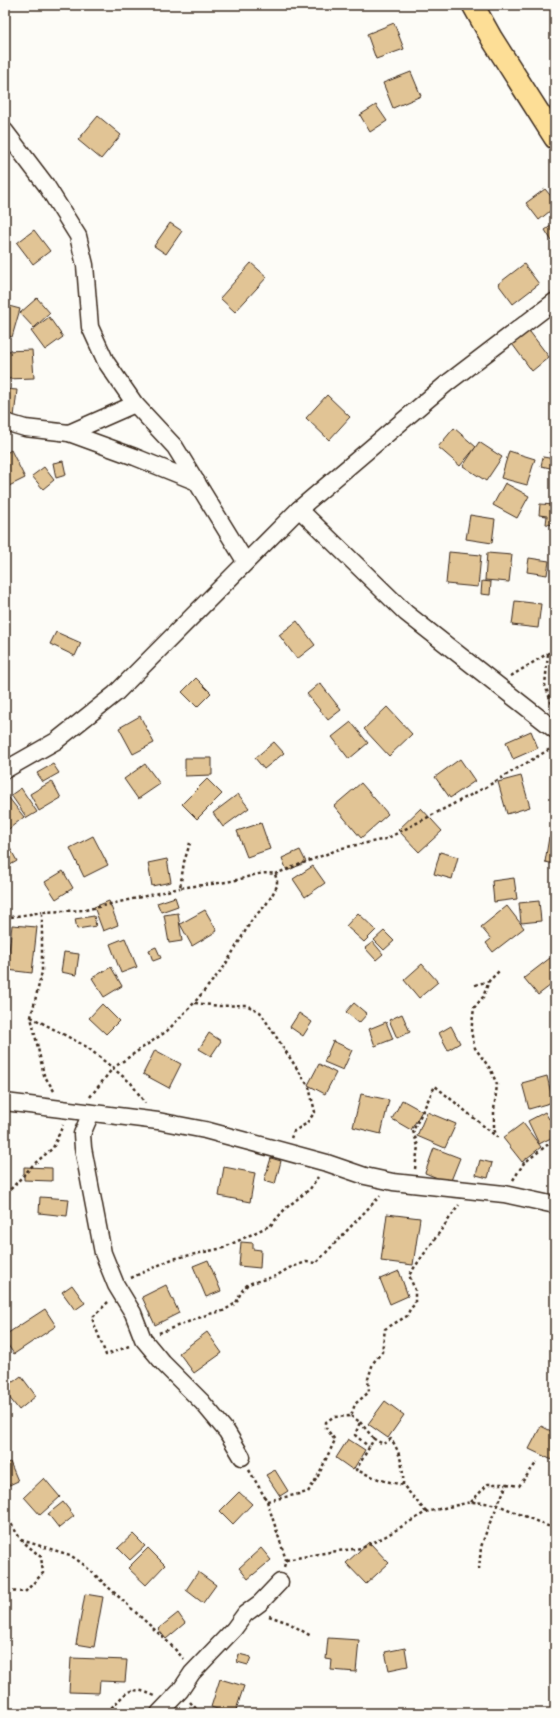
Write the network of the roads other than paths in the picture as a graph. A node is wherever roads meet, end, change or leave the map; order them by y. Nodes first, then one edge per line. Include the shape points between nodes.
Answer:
1 (473, 5) edge
2 (5, 130) edge
3 (555, 138) edge
4 (555, 301) edge
5 (135, 404) junction
6 (5, 422) edge
7 (69, 433) junction
8 (197, 482) junction
9 (299, 509) junction
10 (246, 561) junction
11 (555, 730) edge
12 (5, 770) edge
13 (5, 1102) edge
14 (78, 1112) junction
15 (555, 1205) edge
16 (242, 1457) road end
17 (280, 1582) road end
18 (164, 1708) edge

1 - 3 main road
2 - 5 street via 46,185 78,236 85,265 90,327 106,362
4 - 9 street via 446,384
5 - 7 street
5 - 8 street via 175,447
6 - 7 street via 25,428
7 - 8 street
8 - 10 street
9 - 10 street
9 - 11 street via 406,613
10 - 12 street via 114,694 56,742
13 - 14 street
14 - 15 street via 158,1121 205,1130 393,1182 504,1194
14 - 16 street via 103,1253 116,1285 133,1313 143,1339 202,1402 227,1432
17 - 18 street via 260,1603 245,1614

